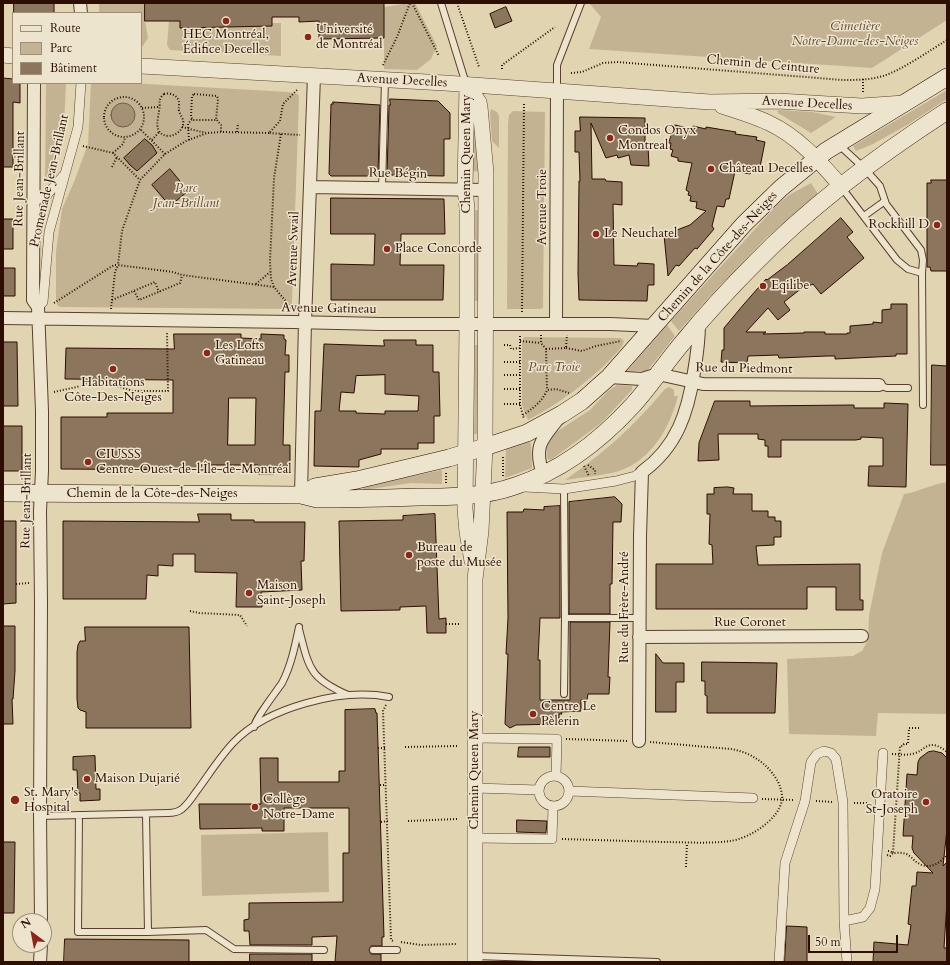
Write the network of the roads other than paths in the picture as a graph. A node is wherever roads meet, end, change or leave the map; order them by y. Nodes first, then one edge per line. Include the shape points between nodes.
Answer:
1 (441, 3) edge
2 (581, 3) edge
3 (142, 66) edge
4 (314, 76) junction
5 (947, 77) edge
6 (385, 80) junction
7 (34, 84) edge
8 (81, 84) edge
9 (467, 84) junction
10 (557, 91) junction
11 (710, 102) junction
12 (904, 103) junction
13 (947, 110) edge
14 (838, 144) junction
15 (817, 158) junction
16 (864, 168) junction
17 (66, 171) junction
18 (841, 186) junction
19 (310, 187) junction
20 (382, 188) junction
21 (465, 189) junction
22 (486, 190) junction
23 (34, 201) junction
24 (885, 201) junction
25 (864, 216) junction
26 (922, 272) junction
27 (38, 313) junction
28 (3, 318) edge
29 (305, 322) junction
30 (699, 323) junction
31 (467, 324) junction
32 (486, 324) junction
33 (556, 324) junction
34 (654, 326) junction
35 (658, 374) junction
36 (609, 377) junction
37 (693, 383) junction
38 (879, 385) joint
39 (908, 388) dead end
40 (923, 405) dead end
41 (562, 414) junction
42 (485, 447) junction
43 (465, 453) junction
44 (642, 472) junction
45 (543, 475) junction
46 (509, 482) junction
47 (564, 489) junction
48 (3, 493) edge
49 (41, 494) junction
50 (300, 495) junction
51 (474, 495) junction
52 (565, 618) junction
53 (639, 618) junction
54 (862, 636) dead end
55 (639, 637) junction
56 (564, 694) dead end
57 (350, 696) junction
58 (389, 699) road end
59 (254, 727) junction
60 (475, 738) junction
61 (639, 741) road end
62 (883, 753) road end
63 (556, 776) junction
64 (475, 788) junction
65 (539, 790) junction
66 (569, 791) junction
67 (753, 798) dead end
68 (553, 806) junction
69 (146, 814) junction
70 (79, 815) junction
71 (40, 816) junction
72 (475, 838) junction
73 (41, 913) edge
74 (844, 921) junction
75 (148, 932) junction
76 (324, 950) dead end
77 (373, 950) dead end
78 (397, 950) dead end
79 (475, 959) edge
80 (613, 961) edge
81 (657, 962) edge
82 (779, 962) edge
83 (847, 962) edge

1 - 9 lane
2 - 10 lane via 557,65
3 - 4 street, Avenue Decelles
4 - 6 street, Avenue Decelles
4 - 19 street, Avenue Swail
5 - 12 main road, Chemin de la Côte-des-Neiges
6 - 9 street, Avenue Decelles
6 - 20 lane
7 - 23 street, Rue Jean-Brillant
8 - 17 street, Promenade Jean-Brillant via 78,127
9 - 10 street, Avenue Decelles
9 - 21 street, Chemin Queen Mary
9 - 22 street, Chemin Queen Mary via 480,107
10 - 11 street, Avenue Decelles
10 - 33 street, Avenue Troie
11 - 12 street, Avenue Decelles via 778,101 855,106
11 - 15 street, Avenue Decelles via 773,125 793,137
12 - 14 main road, Chemin de la Côte-des-Neiges
13 - 16 main road, Chemin de la Côte-des-Neiges
14 - 15 main road, Chemin de la Côte-des-Neiges
14 - 16 lane
15 - 18 street, Avenue Decelles
15 - 34 main road, Chemin de la Côte-des-Neiges via 752,215
16 - 18 main road, Chemin de la Côte-des-Neiges
16 - 24 lane via 880,186
17 - 23 street via 46,196
17 - 27 street, Promenade Jean-Brillant via 49,232 43,302
18 - 25 lane
18 - 30 main road, Chemin de la Côte-des-Neiges via 777,241
19 - 20 street, Rue Bégin
19 - 29 street, Avenue Swail
20 - 21 street, Rue Bégin
21 - 22 street, Rue Bégin
21 - 31 street, Chemin Queen Mary
22 - 32 street, Chemin Queen Mary
23 - 27 street, Rue Jean-Brillant via 33,300
24 - 25 lane
24 - 26 lane via 921,250
25 - 26 lane via 897,260 908,269
26 - 40 lane
27 - 28 street, Avenue Gatineau
27 - 29 street, Avenue Gatineau
27 - 49 street, Rue Jean-Brillant via 42,417
29 - 31 street, Avenue Gatineau
29 - 50 street, Avenue Swail
30 - 35 main road, Chemin de la Côte-des-Neiges
30 - 37 street, Chemin de la Côte-des-Neiges
31 - 32 street, Avenue Gatineau
31 - 43 street, Chemin Queen Mary
32 - 33 street, Avenue Gatineau
32 - 42 street, Chemin Queen Mary
33 - 34 street, Avenue Gatineau
34 - 36 main road, Chemin de la Côte-des-Neiges
35 - 36 street, Rue du Piedmont via 642,379
35 - 37 street, Rue du Piedmont
35 - 45 main road, Chemin de la Côte-des-Neiges via 610,428 571,459
36 - 41 main road, Chemin de la Côte-des-Neiges via 582,401
37 - 38 street, Rue du Piedmont
37 - 44 street, Chemin de la Côte-des-Neiges via 675,436 658,458
38 - 39 lane via 887,388
41 - 42 main road, Chemin de la Côte-des-Neiges via 527,433
41 - 45 street, Chemin de la Côte-des-Neiges via 540,444 539,460
42 - 43 main road, Chemin de la Côte-des-Neiges
42 - 51 street, Chemin Queen Mary
43 - 50 main road, Chemin de la Côte-des-Neiges via 356,480 315,487
43 - 51 street, Chemin Queen Mary
44 - 47 street, Chemin de la Côte-des-Neiges via 616,481
44 - 53 street, Rue du Frère-André
45 - 46 main road, Chemin de la Côte-des-Neiges
46 - 47 street, Chemin de la Côte-des-Neiges
46 - 51 main road, Chemin de la Côte-des-Neiges
47 - 52 lane
48 - 49 main road, Chemin de la Côte-des-Neiges
49 - 50 main road, Chemin de la Côte-des-Neiges
49 - 71 street, Rue Jean-Brillant
50 - 51 main road, Chemin de la Côte-des-Neiges via 317,499
51 - 60 street, Chemin Queen Mary via 481,531 475,578
52 - 53 lane
52 - 56 lane
53 - 55 street, Rue du Frère-André
54 - 55 street, Rue Coronet
55 - 61 street, Rue du Frère-André
57 - 58 lane via 376,695
57 - 59 lane via 325,698 301,704
57 - 59 lane via 327,686 312,670 299,627 287,671 274,696 255,721
59 - 69 lane via 227,750 182,809 168,814
60 - 63 street via 557,739
60 - 64 street, Chemin Queen Mary
62 - 74 street via 875,889 870,908 863,917
63 - 65 street via 542,781
63 - 66 street via 566,783
64 - 65 street
64 - 72 street, Chemin Queen Mary
65 - 68 street via 544,803
66 - 67 street
66 - 68 street via 562,803
68 - 72 street via 552,839
69 - 70 lane
69 - 75 lane
70 - 71 lane
70 - 75 lane via 78,932
71 - 73 street, Rue Jean-Brillant
72 - 79 street, Chemin Queen Mary
74 - 82 street via 843,802 836,759 831,753 824,751 817,754 812,762 805,801 785,863
74 - 83 street
75 - 76 lane via 206,930 234,949
77 - 78 lane
79 - 80 lane
80 - 81 lane

